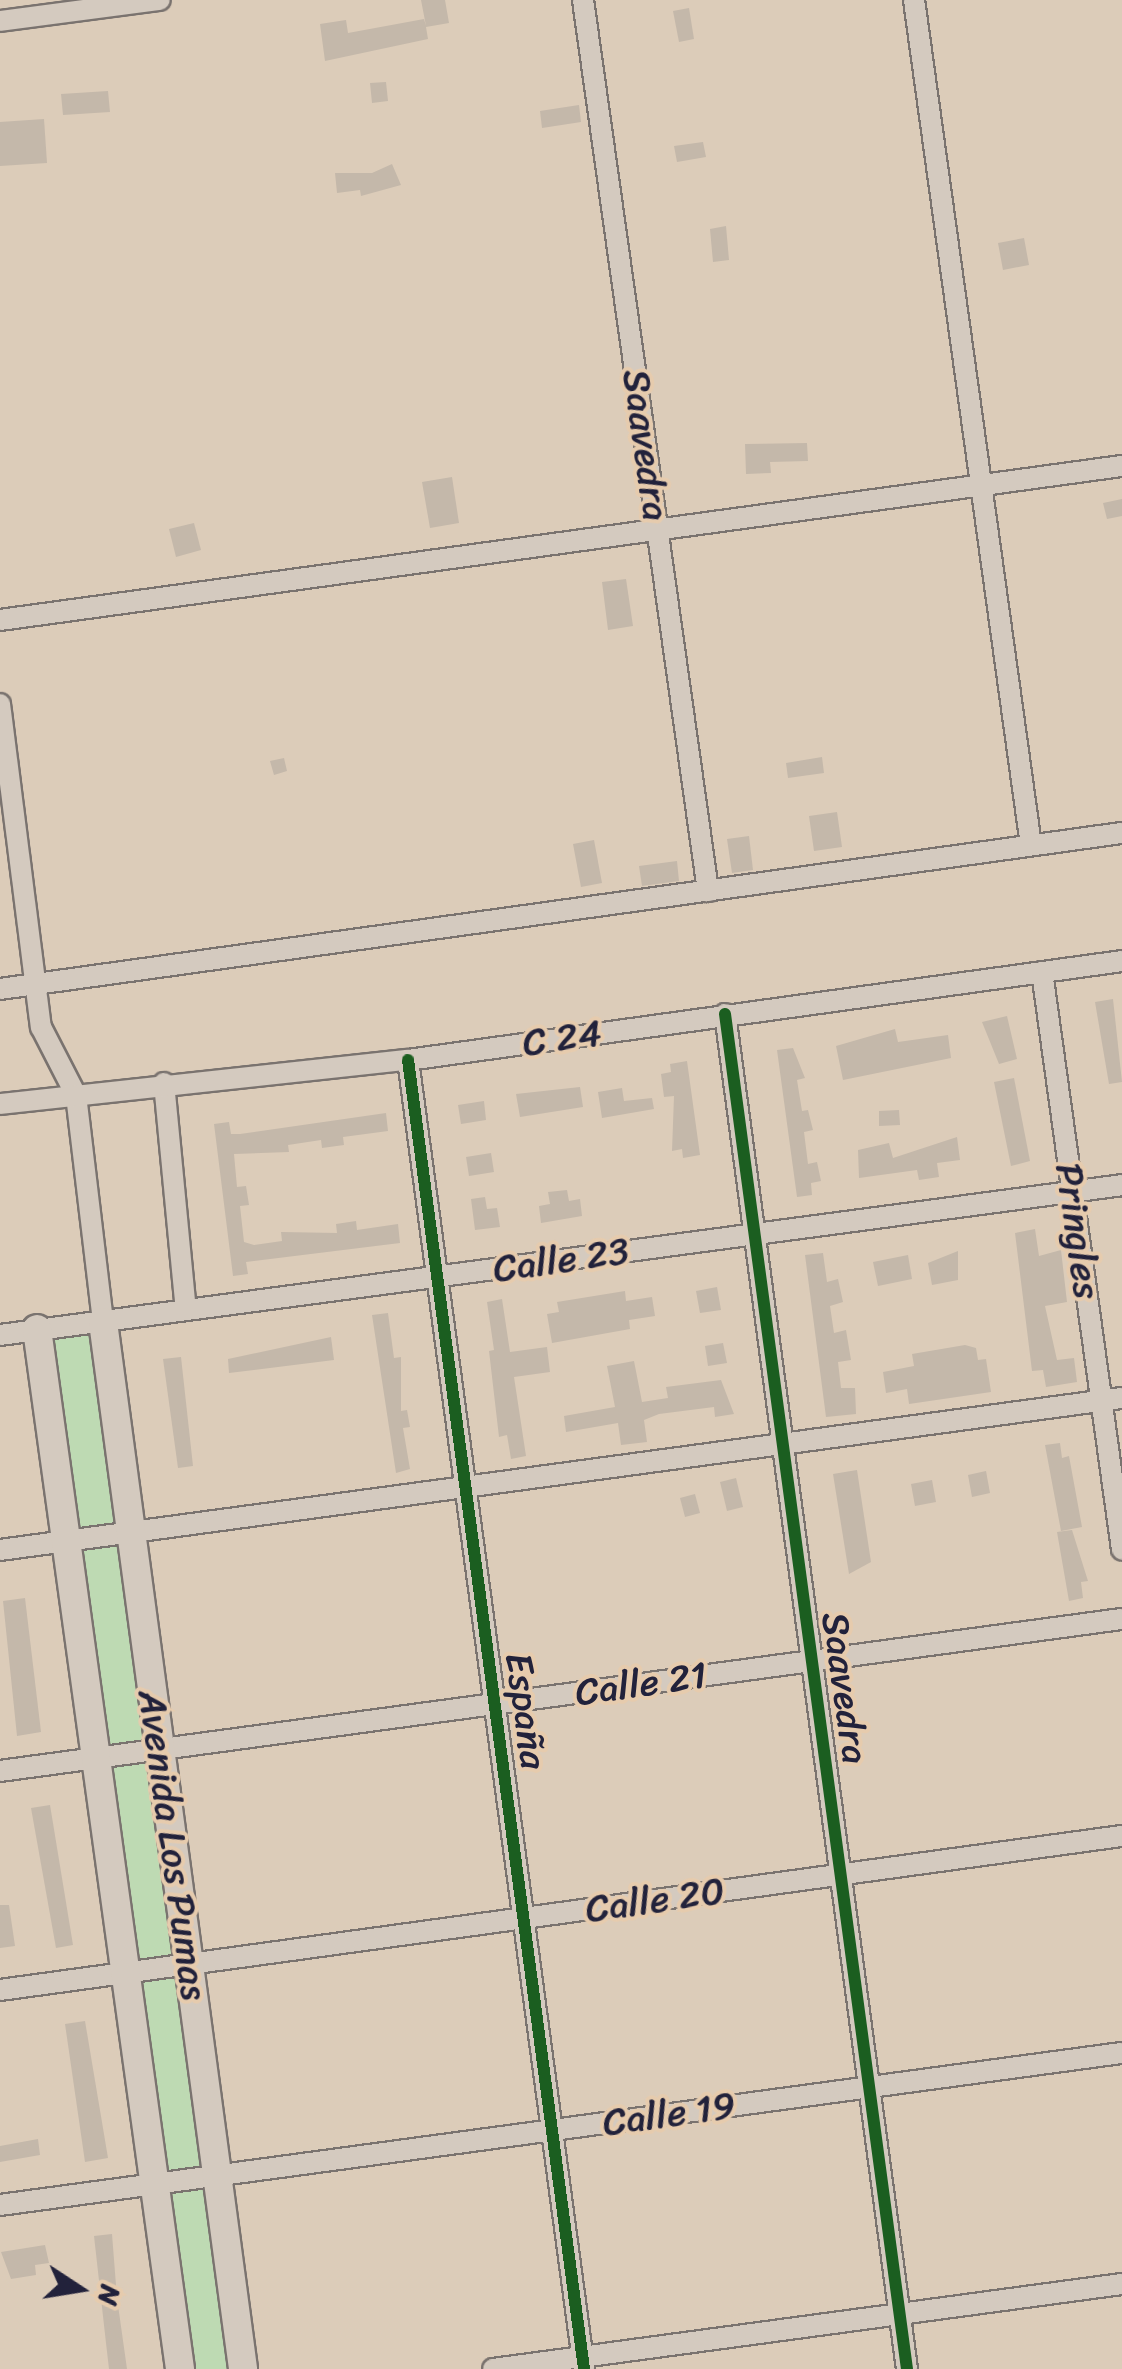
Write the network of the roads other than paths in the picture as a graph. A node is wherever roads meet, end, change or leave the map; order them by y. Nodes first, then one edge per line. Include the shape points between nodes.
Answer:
1 (160, 0) edge
2 (583, 0) edge
3 (914, 0) edge
4 (0, 21) edge
5 (1122, 466) edge
6 (978, 486) junction
7 (657, 528) junction
8 (0, 620) edge
9 (0, 704) edge
10 (1122, 833) edge
11 (1030, 845) junction
12 (708, 891) junction
13 (1122, 961) edge
14 (1042, 972) junction
15 (34, 984) junction
16 (0, 989) edge
17 (725, 1014) junction
18 (408, 1060) junction
19 (164, 1083) junction
20 (76, 1095) junction
21 (0, 1104) edge
22 (1122, 1185) edge
23 (1072, 1192) junction
24 (754, 1234) junction
25 (438, 1277) junction
26 (186, 1310) junction
27 (103, 1322) junction
28 (37, 1330) junction
29 (0, 1334) edge
30 (1112, 1399) edge
31 (782, 1444) junction
32 (466, 1487) junction
33 (131, 1532) junction
34 (67, 1541) junction
35 (1122, 1549) edge
36 (0, 1550) edge
37 (1122, 1619) edge
38 (811, 1661) junction
39 (495, 1704) junction
40 (160, 1749) junction
41 (97, 1758) junction
42 (0, 1771) edge
43 (1122, 1836) edge
44 (840, 1874) junction
45 (524, 1918) junction
46 (189, 1964) junction
47 (126, 1974) junction
48 (0, 1990) edge
49 (1122, 2052) edge
50 (868, 2086) junction
51 (552, 2130) junction
52 (217, 2176) junction
53 (155, 2184) junction
54 (0, 2205) edge
55 (1122, 2284) edge
56 (899, 2315) junction
57 (584, 2363) edge
58 (180, 2369) edge
59 (243, 2369) edge
60 (493, 2369) edge
61 (906, 2369) edge

1 - 4 street
2 - 7 street, Saavedra
3 - 6 street
5 - 6 street
6 - 7 street
6 - 11 street
7 - 8 street
7 - 12 street, Saavedra
9 - 15 street
10 - 11 street
11 - 12 street
12 - 15 street
13 - 14 street, C 24
14 - 17 street, C 24
14 - 23 street, Pringles
15 - 16 street
15 - 20 street via 41,1026
17 - 18 street, C 24
17 - 24 street, Saavedra
18 - 19 street, C 24
18 - 25 street, España
19 - 20 street, C 24
19 - 26 street
20 - 21 street, C 24
20 - 27 street
22 - 23 street, Calle 23
23 - 24 street, Calle 23
23 - 30 street, Pringles
24 - 25 street, Calle 23
24 - 31 street, Saavedra
25 - 26 street, Calle 23
25 - 32 street, España
26 - 27 street, Calle 23
27 - 28 street, Calle 23
27 - 33 main road, Avenida Los Pumas
28 - 29 street, Calle 23
28 - 34 main road, Avenida Los Pumas
30 - 31 street
30 - 35 street, Pringles
31 - 32 street
31 - 38 street, Saavedra
32 - 33 street
32 - 39 street, España
33 - 34 street
33 - 40 main road, Avenida Los Pumas
34 - 36 street
34 - 41 main road, Avenida Los Pumas
37 - 38 street, Calle 21
38 - 39 street, Calle 21
38 - 44 street, Saavedra
39 - 40 street, Calle 21
39 - 45 street, España
40 - 41 street, Calle 21
40 - 46 main road, Avenida Los Pumas
41 - 42 street
41 - 47 main road, Avenida Los Pumas
43 - 44 street, Calle 20
44 - 45 street, Calle 20
44 - 50 street, Saavedra
45 - 46 street, Calle 20
45 - 51 street, España
46 - 47 street, Calle 20
46 - 52 main road, Avenida Los Pumas
47 - 48 street
47 - 53 main road, Avenida Los Pumas
49 - 50 street, Calle 19
50 - 51 street, Calle 19
50 - 56 street, Saavedra
51 - 52 street, Calle 19
51 - 57 street, España
52 - 53 street, Calle 19
52 - 59 main road, Avenida Los Pumas
53 - 54 street
53 - 58 main road, Avenida Los Pumas
55 - 56 street
56 - 57 street
56 - 61 street, Saavedra
57 - 60 street

